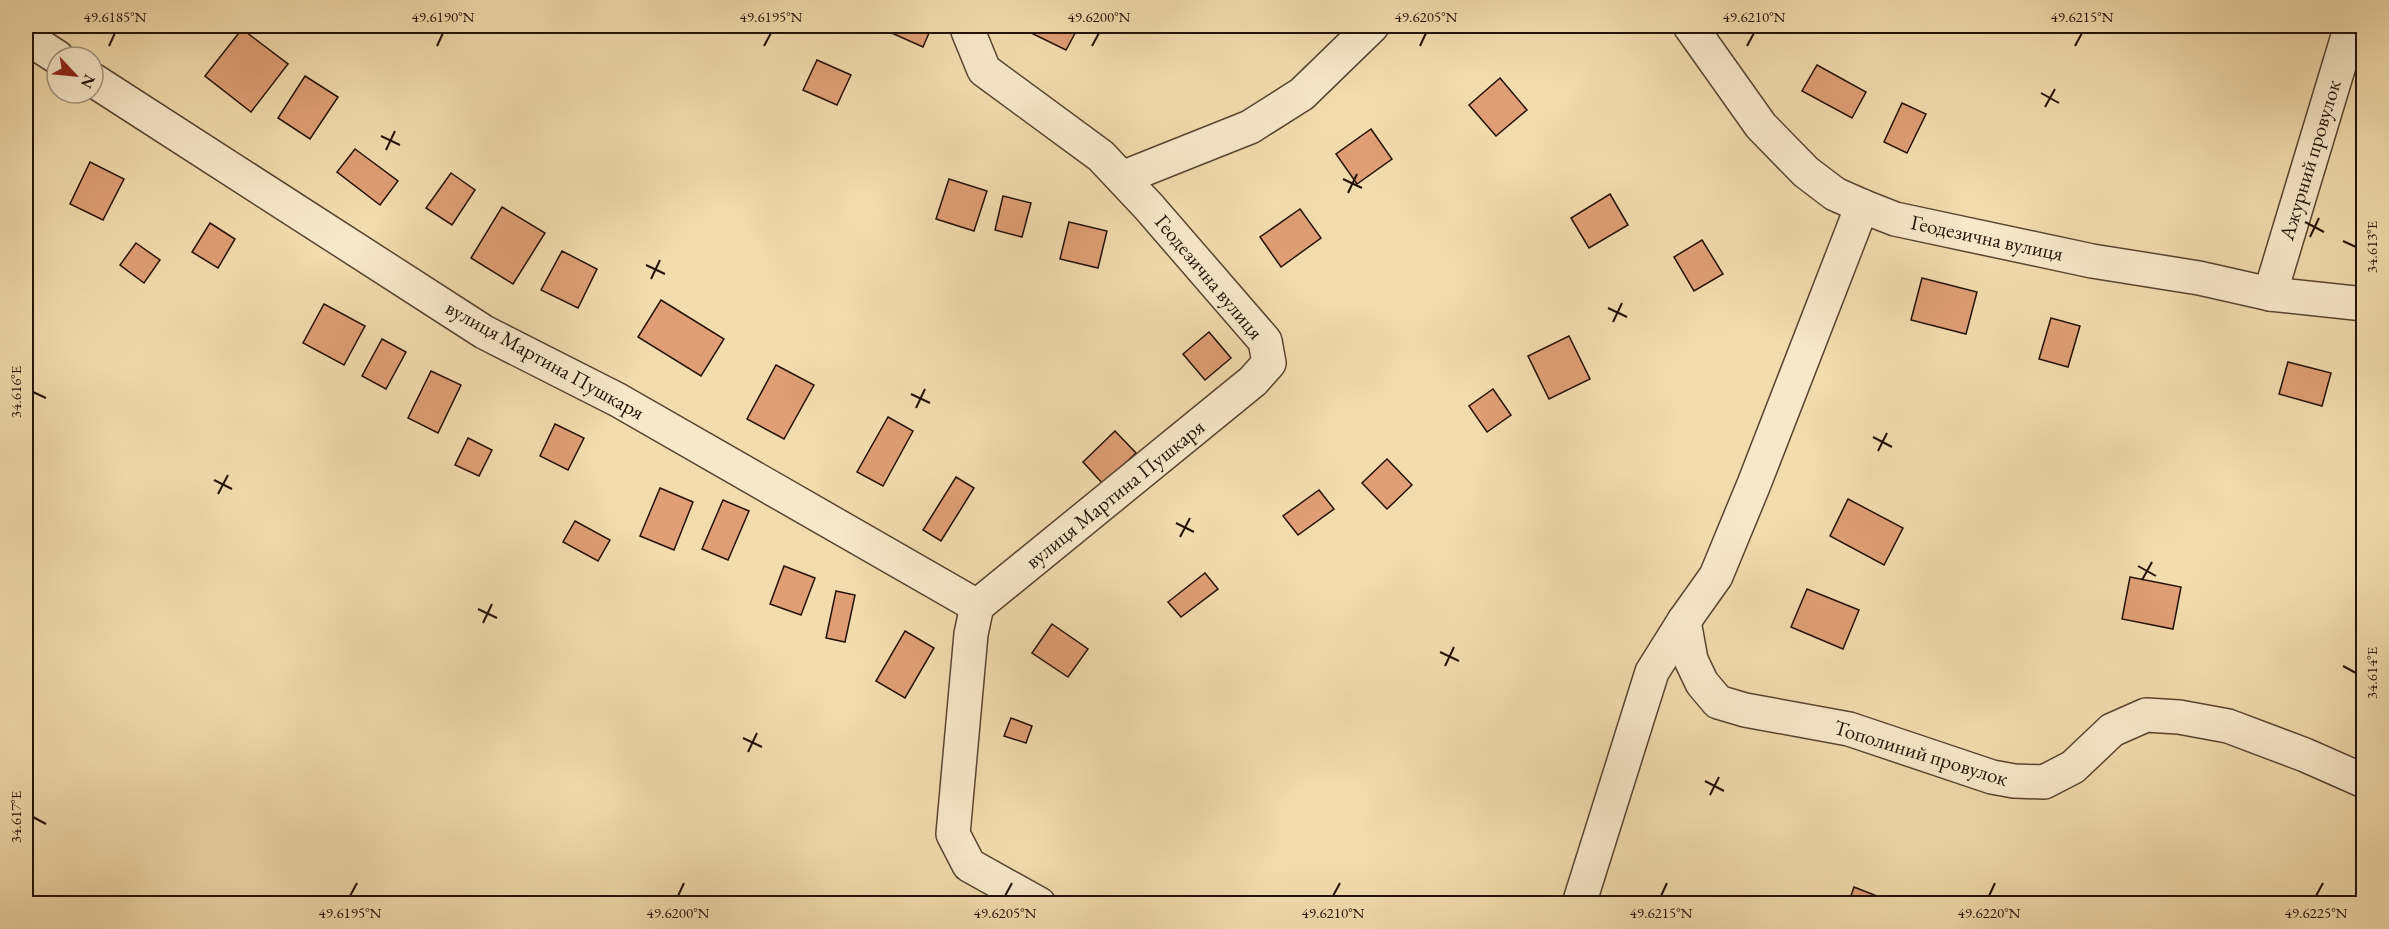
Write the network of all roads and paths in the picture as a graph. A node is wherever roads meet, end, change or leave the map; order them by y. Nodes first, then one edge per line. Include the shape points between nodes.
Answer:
1 (969, 26) edge
2 (1372, 26) edge
3 (1690, 26) edge
4 (2351, 26) edge
5 (26, 37) edge
6 (45, 49) edge
7 (105, 88) edge
8 (1122, 178) junction
9 (1862, 206) junction
10 (2270, 294) junction
11 (2364, 304) edge
12 (1253, 381) joint
13 (976, 606) junction
14 (1684, 621) junction
15 (2364, 782) edge
16 (1039, 903) edge
17 (1580, 903) edge

1 - 8 street, Геодезична вулиця via 984,70 1101,156
2 - 8 street via 1302,94 1250,128
3 - 9 street, Геодезична вулиця via 1761,126 1806,172 1835,194
4 - 10 street, Ажурний провулок
5 - 6 street
7 - 13 street, вулиця Мартина Пушкаря via 484,332 618,400
8 - 12 street, Геодезична вулиця via 1266,341 1269,363
9 - 10 street, Геодезична вулиця via 1895,219 1941,229
9 - 14 street via 1716,576
10 - 11 street, Геодезична вулиця
12 - 13 street, вулиця Мартина Пушкаря
13 - 16 street via 953,834 969,865
14 - 15 street, Тополиний провулок via 1691,660 1702,683 1718,702 1849,729 1992,777 2044,782 2073,767 2112,730 2146,715 2228,726
14 - 17 street via 1652,672

